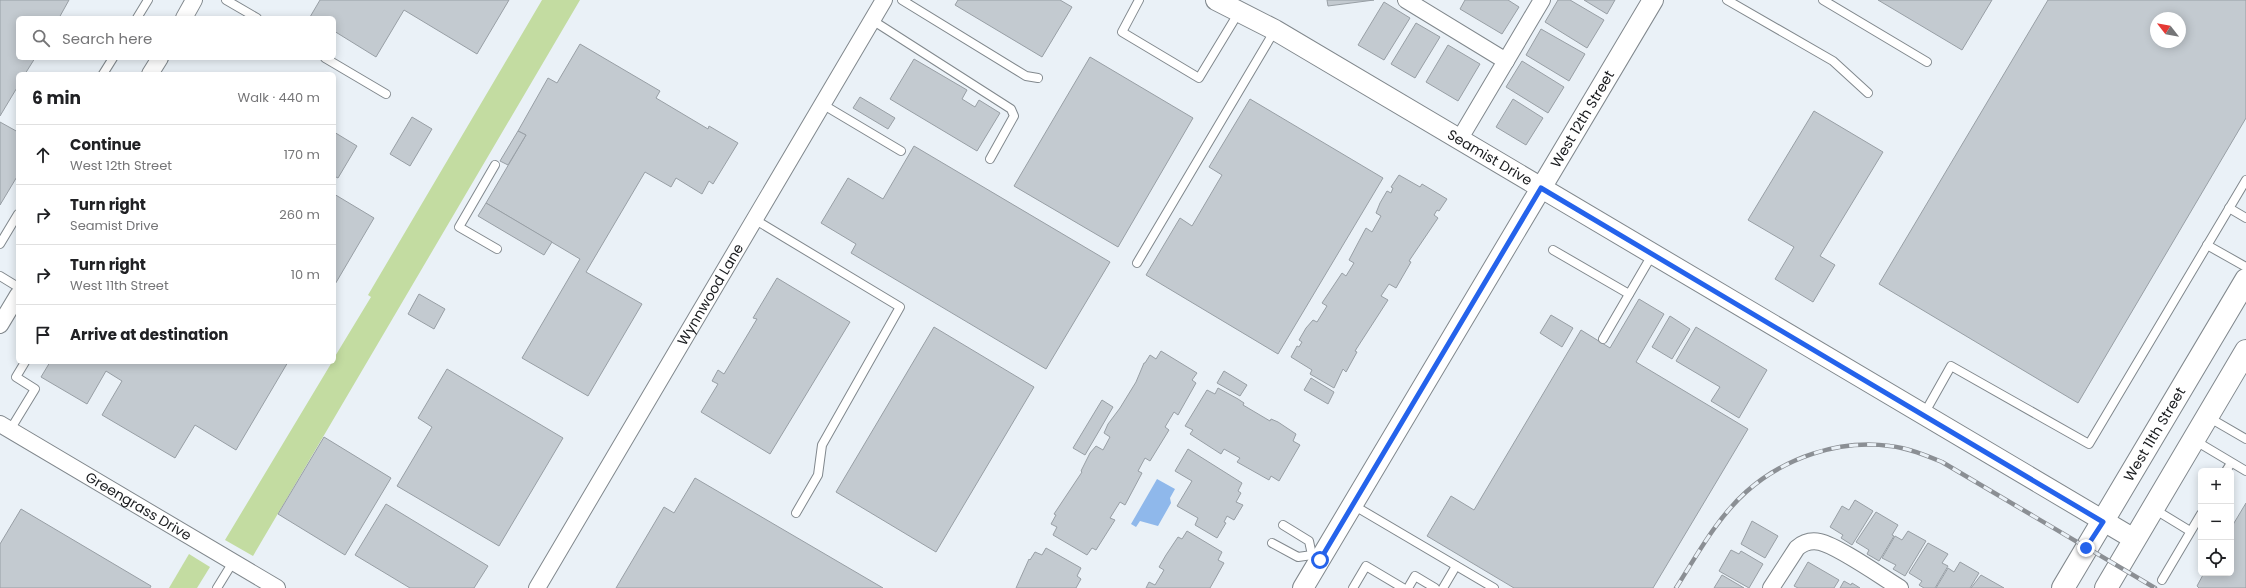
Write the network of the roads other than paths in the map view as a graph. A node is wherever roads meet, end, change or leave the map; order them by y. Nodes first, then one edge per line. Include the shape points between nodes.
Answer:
1 (148, 0) edge
2 (194, 0) edge
3 (226, 0) edge
4 (884, 0) edge
5 (902, 0) edge
6 (1139, 0) edge
7 (1216, 0) edge
8 (1406, 0) edge
9 (1542, 0) edge
10 (1653, 0) edge
11 (1727, 0) edge
12 (1823, 0) edge
13 (1239, 12) junction
14 (138, 16) edge
15 (185, 16) edge
16 (254, 16) edge
17 (872, 20) junction
18 (1275, 30) junction
19 (112, 60) edge
20 (159, 60) edge
21 (328, 60) edge
22 (1506, 61) junction
23 (1927, 62) dead end
24 (104, 72) edge
25 (151, 72) edge
26 (1038, 78) dead end
27 (1868, 93) dead end
28 (386, 94) dead end
29 (822, 104) junction
30 (1459, 140) junction
31 (900, 151) dead end
32 (990, 159) dead end
33 (495, 165) dead end
34 (2246, 180) edge
35 (1541, 188) junction
36 (2229, 208) junction
37 (16, 217) edge
38 (2246, 218) edge
39 (754, 219) junction
40 (0, 244) edge
41 (2207, 245) junction
42 (497, 249) dead end
43 (1553, 250) dead end
44 (1652, 255) junction
45 (1137, 263) dead end
46 (2246, 267) edge
47 (0, 276) edge
48 (2246, 280) edge
49 (16, 286) edge
50 (1630, 294) junction
51 (16, 298) edge
52 (0, 325) edge
53 (1603, 339) dead end
54 (2243, 363) edge
55 (24, 364) edge
56 (1923, 415) junction
57 (2207, 416) junction
58 (5, 427) edge
59 (2246, 439) edge
60 (2194, 440) junction
61 (2231, 463) junction
62 (2228, 468) edge
63 (2246, 471) edge
64 (1353, 505) junction
65 (2153, 509) junction
66 (796, 513) dead end
67 (2198, 519) edge
68 (2103, 522) junction
69 (1282, 525) dead end
70 (2190, 531) junction
71 (2134, 539) junction
72 (1272, 543) dead end
73 (1316, 557) junction
74 (233, 562) junction
75 (1456, 566) junction
76 (2162, 580) dead end
77 (217, 588) edge
78 (277, 588) edge
79 (537, 588) edge
80 (1303, 588) edge
81 (1353, 588) edge
82 (1403, 588) edge
83 (1408, 588) edge
84 (1435, 588) edge
85 (1443, 588) edge
86 (1494, 588) edge
87 (1772, 588) edge
88 (1900, 588) edge
89 (2063, 588) edge
90 (2106, 588) edge

1 - 14 lane
2 - 15 street
3 - 16 lane
4 - 17 street, Wynnwood Lane
5 - 26 lane via 1026,76
6 - 13 lane via 1122,32 1199,78
7 - 13 street, Seamist Drive
8 - 22 street
9 - 22 street
10 - 35 street, West 12th Street
11 - 27 lane via 1833,61
12 - 23 lane
13 - 18 street, Seamist Drive
17 - 29 street, Wynnwood Lane
17 - 32 lane via 1011,109 1014,116
18 - 30 street, Seamist Drive
18 - 45 lane
19 - 24 lane
20 - 25 street
21 - 28 lane
22 - 30 street
29 - 31 lane
29 - 39 street, Wynnwood Lane
30 - 35 street, Seamist Drive
33 - 42 lane via 459,227
34 - 36 lane
35 - 44 street, Seamist Drive
35 - 64 street, West 12th Street
36 - 38 lane
36 - 41 lane
37 - 40 lane
39 - 66 lane via 900,307 822,445 818,475
39 - 79 street, Wynnwood Lane
41 - 46 lane
41 - 56 lane via 2089,444 1951,366
43 - 50 lane
44 - 50 lane
44 - 56 street, Seamist Drive
47 - 49 lane
48 - 68 main road, West 11th Street
50 - 53 lane
51 - 52 street
54 - 57 main road
55 - 58 lane via 16,378 35,389
56 - 68 street, Seamist Drive
57 - 59 lane
57 - 60 main road
58 - 74 street, Greengrass Drive
60 - 61 lane
60 - 65 main road
61 - 62 lane
61 - 63 lane
64 - 73 street, West 12th Street
64 - 75 lane
65 - 70 lane
65 - 71 main road
67 - 70 lane
68 - 71 street, Seamist Drive
68 - 89 main road, West 11th Street
69 - 73 lane via 1309,541
70 - 76 lane
71 - 90 main road
72 - 73 lane via 1298,557
73 - 80 street, West 12th Street
74 - 77 lane
74 - 78 street, Greengrass Drive
75 - 85 lane
75 - 86 lane
81 - 82 lane via 1366,566
83 - 84 lane via 1415,576
87 - 88 street via 1797,548 1811,541 1830,546

